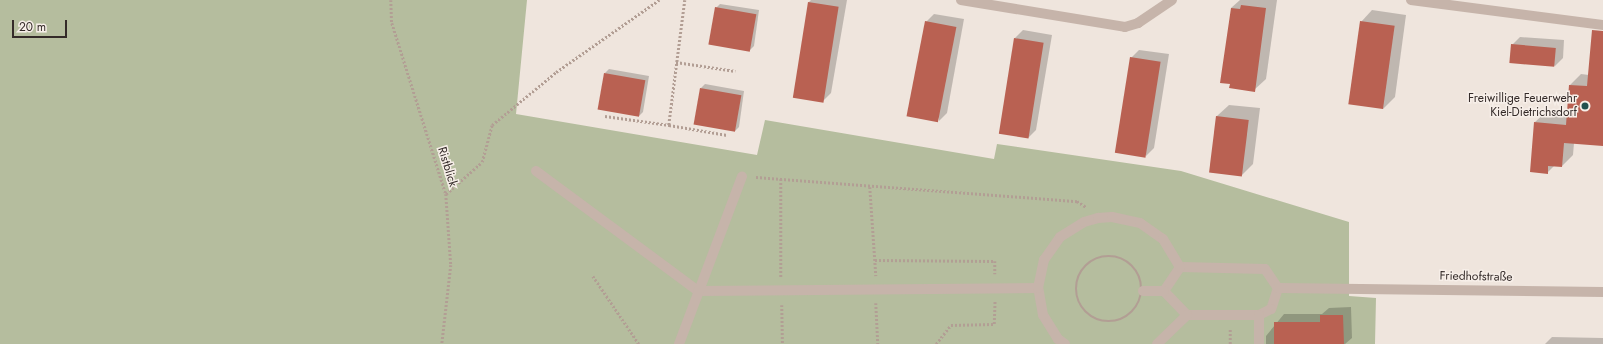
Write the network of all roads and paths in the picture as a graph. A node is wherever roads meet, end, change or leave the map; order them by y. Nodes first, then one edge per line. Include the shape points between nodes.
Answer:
1 (391, 0) edge
2 (659, 0) edge
3 (685, 0) edge
4 (961, 0) edge
5 (1172, 0) edge
6 (1411, 0) edge
7 (1603, 26) edge
8 (676, 62) junction
9 (735, 72) dead end
10 (605, 116) dead end
11 (668, 125) junction
12 (727, 134) dead end
13 (536, 171) dead end
14 (742, 176) joint
15 (781, 179) junction
16 (870, 186) junction
17 (446, 194) junction
18 (1098, 218) junction
19 (1180, 267) junction
20 (593, 276) dead end
21 (1038, 288) junction
22 (1278, 288) junction
23 (876, 289) junction
24 (698, 291) junction
25 (782, 291) junction
26 (1143, 291) junction
27 (1164, 291) junction
28 (1603, 292) edge
29 (1187, 315) junction
30 (1259, 315) junction
31 (442, 344) edge
32 (639, 344) edge
33 (679, 344) edge
34 (783, 344) edge
35 (878, 344) edge
36 (1065, 344) edge
37 (1157, 344) edge
38 (1260, 344) edge

1 - 17 path, Ristblick via 392,23
2 - 17 path via 556,72 492,125 482,162
3 - 8 path
4 - 5 street via 1125,27 1138,23
6 - 7 street
8 - 9 path
8 - 11 path
10 - 11 path
11 - 12 path
13 - 24 street
14 - 15 path
14 - 24 street
15 - 16 path
15 - 25 path
16 - 18 path via 1077,201
16 - 23 path
17 - 31 path, Ristblick via 451,266
18 - 19 street via 1112,217 1140,223 1163,239
18 - 21 street via 1084,222 1060,237 1044,260
19 - 22 street via 1265,269
19 - 27 street
20 - 32 path
21 - 23 street
21 - 36 street via 1043,316 1058,339
22 - 28 street, Friedhofstraße
22 - 30 street via 1271,309
23 - 25 street
23 - 35 path
24 - 25 street
24 - 33 street
25 - 34 path
26 - 26 path via 1140,303 1132,314 1121,321 1108,323 1095,320 1085,312 1078,302 1076,289 1078,277 1085,266 1096,259 1108,256 1121,258 1133,266 1141,277
26 - 27 street
27 - 29 street
29 - 30 street
29 - 37 street
30 - 38 street

